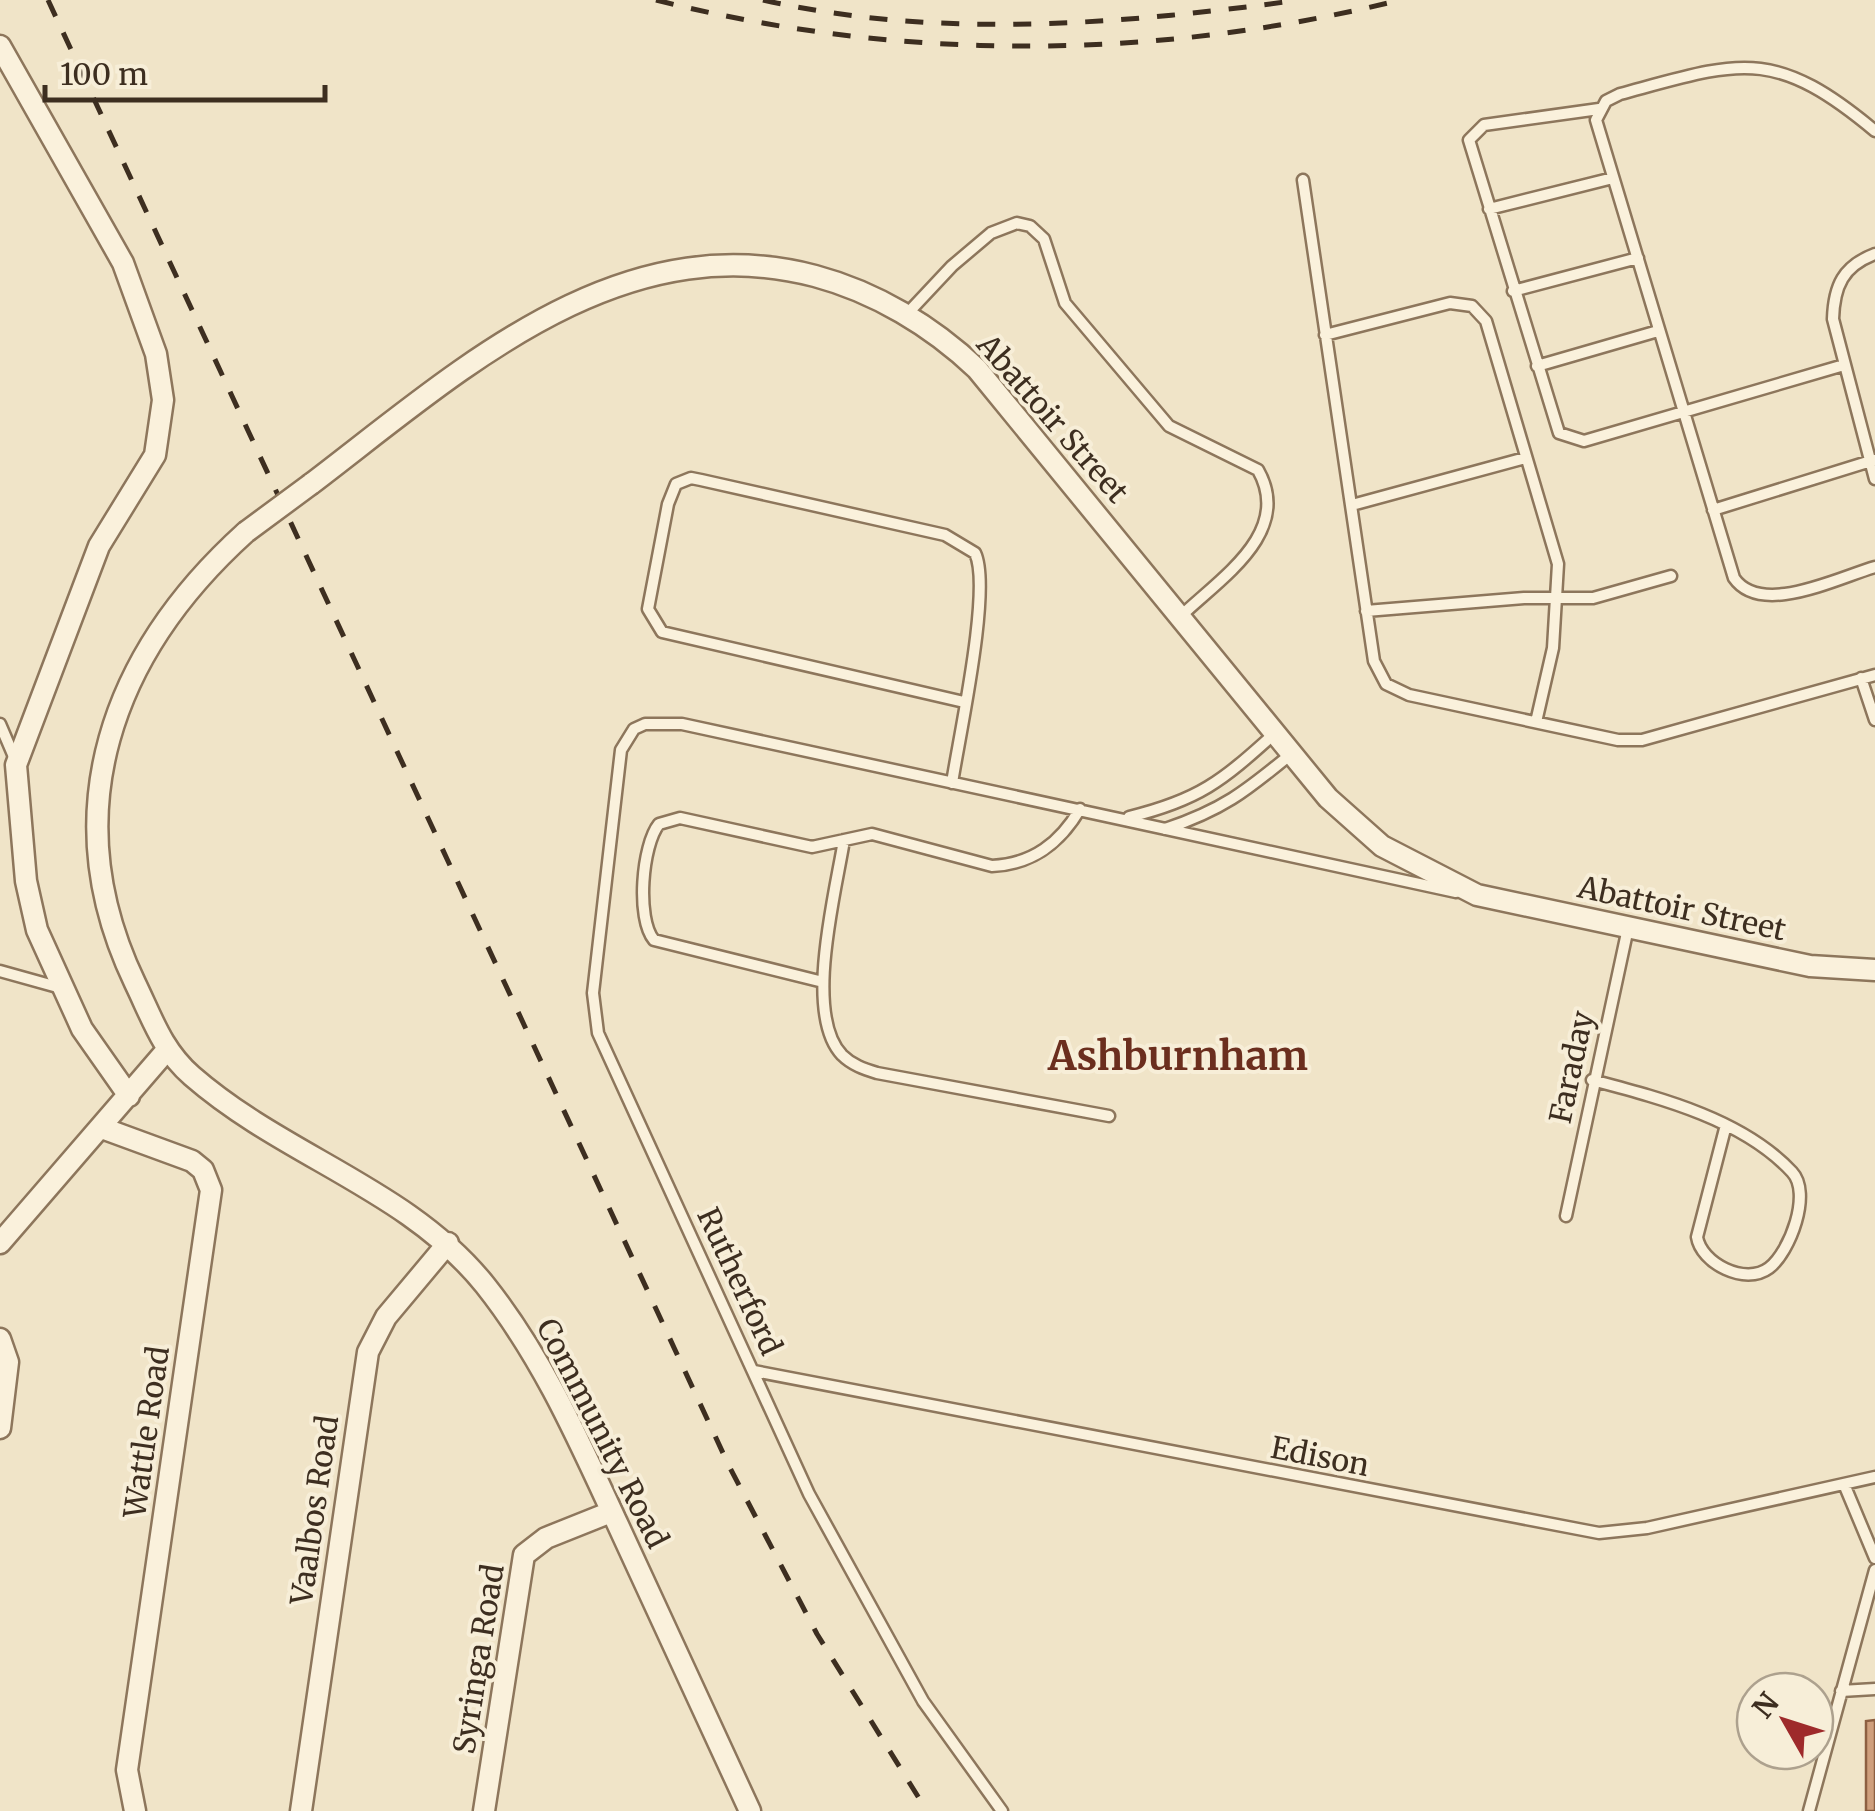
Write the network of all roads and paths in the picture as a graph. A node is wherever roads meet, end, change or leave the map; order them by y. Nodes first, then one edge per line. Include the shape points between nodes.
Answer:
1 (0, 46) edge
2 (1600, 109) junction
3 (1875, 131) edge
4 (1613, 178) junction
5 (1303, 180) dead end
6 (1489, 209) junction
7 (1875, 254) edge
8 (1638, 258) junction
9 (1513, 291) junction
10 (906, 315) junction
11 (1658, 330) junction
12 (1326, 335) junction
13 (1844, 364) junction
14 (1537, 366) junction
15 (1682, 410) junction
16 (1525, 458) junction
17 (1872, 461) edge
18 (1875, 480) edge
19 (1352, 504) junction
20 (1714, 510) junction
21 (1875, 567) edge
22 (1671, 576) dead end
23 (1559, 599) junction
24 (1366, 611) junction
25 (1180, 617) junction
26 (1875, 674) edge
27 (1862, 678) junction
28 (964, 702) junction
29 (1875, 720) edge
30 (1536, 722) junction
31 (0, 724) edge
32 (634, 729) joint
33 (1274, 734) junction
34 (1291, 754) junction
35 (16, 765) junction
36 (952, 783) junction
37 (1080, 809) junction
38 (1123, 818) junction
39 (1165, 829) junction
40 (844, 840) junction
41 (1477, 896) junction
42 (1628, 928) junction
43 (1875, 970) edge
44 (0, 971) edge
45 (823, 982) junction
46 (62, 989) junction
47 (166, 1051) junction
48 (1592, 1080) junction
49 (129, 1096) junction
50 (1108, 1116) dead end
51 (1726, 1124) junction
52 (102, 1128) junction
53 (1566, 1216) dead end
54 (0, 1243) edge
55 (448, 1243) junction
56 (0, 1338) edge
57 (754, 1371) junction
58 (0, 1428) edge
59 (1875, 1477) edge
60 (1844, 1484) junction
61 (612, 1512) junction
62 (1875, 1558) edge
63 (1875, 1570) edge
64 (1875, 1690) edge
65 (1841, 1692) junction
66 (135, 1811) edge
67 (301, 1811) edge
68 (484, 1811) edge
69 (750, 1811) edge
70 (1002, 1811) edge
71 (1810, 1811) edge

1 - 35 street via 123,263 156,354 164,400 155,455 99,546
2 - 3 lane via 1620,94 1753,64 1819,90
2 - 4 lane via 1596,120
2 - 6 lane via 1476,129 1469,148
4 - 6 lane
4 - 8 lane
5 - 12 lane
6 - 9 lane
7 - 13 lane via 1845,271 1834,295
8 - 9 lane
8 - 11 lane
9 - 14 lane
10 - 25 street, Abattoir Street via 960,353 996,390
10 - 25 lane via 991,233 1017,222 1030,226 1044,239 1065,303 1169,426 1258,470 1267,495 1264,529
10 - 47 street, Abattoir Street, bridge via 834,281 756,264 713,263 634,278 490,349 246,532 190,587 128,681 100,795 96,846 102,894 126,965
11 - 14 lane
11 - 15 lane
12 - 16 lane via 1450,303 1472,306 1486,322
12 - 19 lane
13 - 15 lane
13 - 17 lane
14 - 15 lane via 1553,422 1574,441
15 - 20 lane
16 - 19 lane
16 - 23 lane via 1555,549
17 - 18 lane
17 - 20 lane
19 - 24 lane
20 - 21 lane via 1734,578 1758,597
22 - 23 lane via 1593,598
23 - 24 lane
23 - 30 lane
24 - 30 lane via 1378,675 1396,690
25 - 33 street, Abattoir Street
26 - 27 lane
27 - 29 lane
27 - 30 lane via 1642,740
28 - 28 lane via 982,582 981,565 966,545 701,480 676,484 648,609 662,632
28 - 36 lane
31 - 35 lane
32 - 36 lane, Abattoir Street via 682,724
32 - 57 lane, Rutherford via 617,770 593,1009 623,1092
33 - 34 street, Abattoir Street
33 - 38 lane, Abattoir Street via 1188,801
34 - 39 lane via 1234,801
34 - 41 street, Abattoir Street via 1369,836
35 - 46 street via 26,880
36 - 37 lane, Abattoir Street
37 - 38 lane, Abattoir Street
37 - 40 lane via 1059,840 1008,866 872,834
38 - 39 lane, Abattoir Street
39 - 41 lane, Abattoir Street
40 - 45 lane
40 - 45 lane via 812,847 680,818 660,824 650,843 642,922 654,940
41 - 42 street, Abattoir Street
42 - 43 street, Abattoir Street via 1810,966
42 - 48 lane, Faraday
44 - 46 lane
45 - 50 lane via 831,1037 856,1066
46 - 49 street
47 - 49 street
47 - 55 street, Community Road via 221,1100 294,1150 390,1200
48 - 51 lane
48 - 53 lane, Faraday
49 - 52 street
51 - 51 lane via 1794,1173 1802,1189 1801,1209 1778,1257 1754,1275 1710,1263 1697,1237
52 - 54 street
52 - 66 street, Wattle Road via 192,1161 211,1190 128,1770
55 - 61 street, Community Road via 536,1355
55 - 67 street, Vaalbos Road via 386,1317 368,1352
56 - 58 street via 8,1362
57 - 60 lane, Edison via 1599,1533
57 - 70 lane, Rutherford via 809,1494 901,1665
59 - 60 lane, Edison
60 - 62 lane
61 - 68 street, Syringa Road via 546,1538 524,1556
61 - 69 street, Community Road
63 - 65 lane
64 - 65 lane
65 - 71 lane

